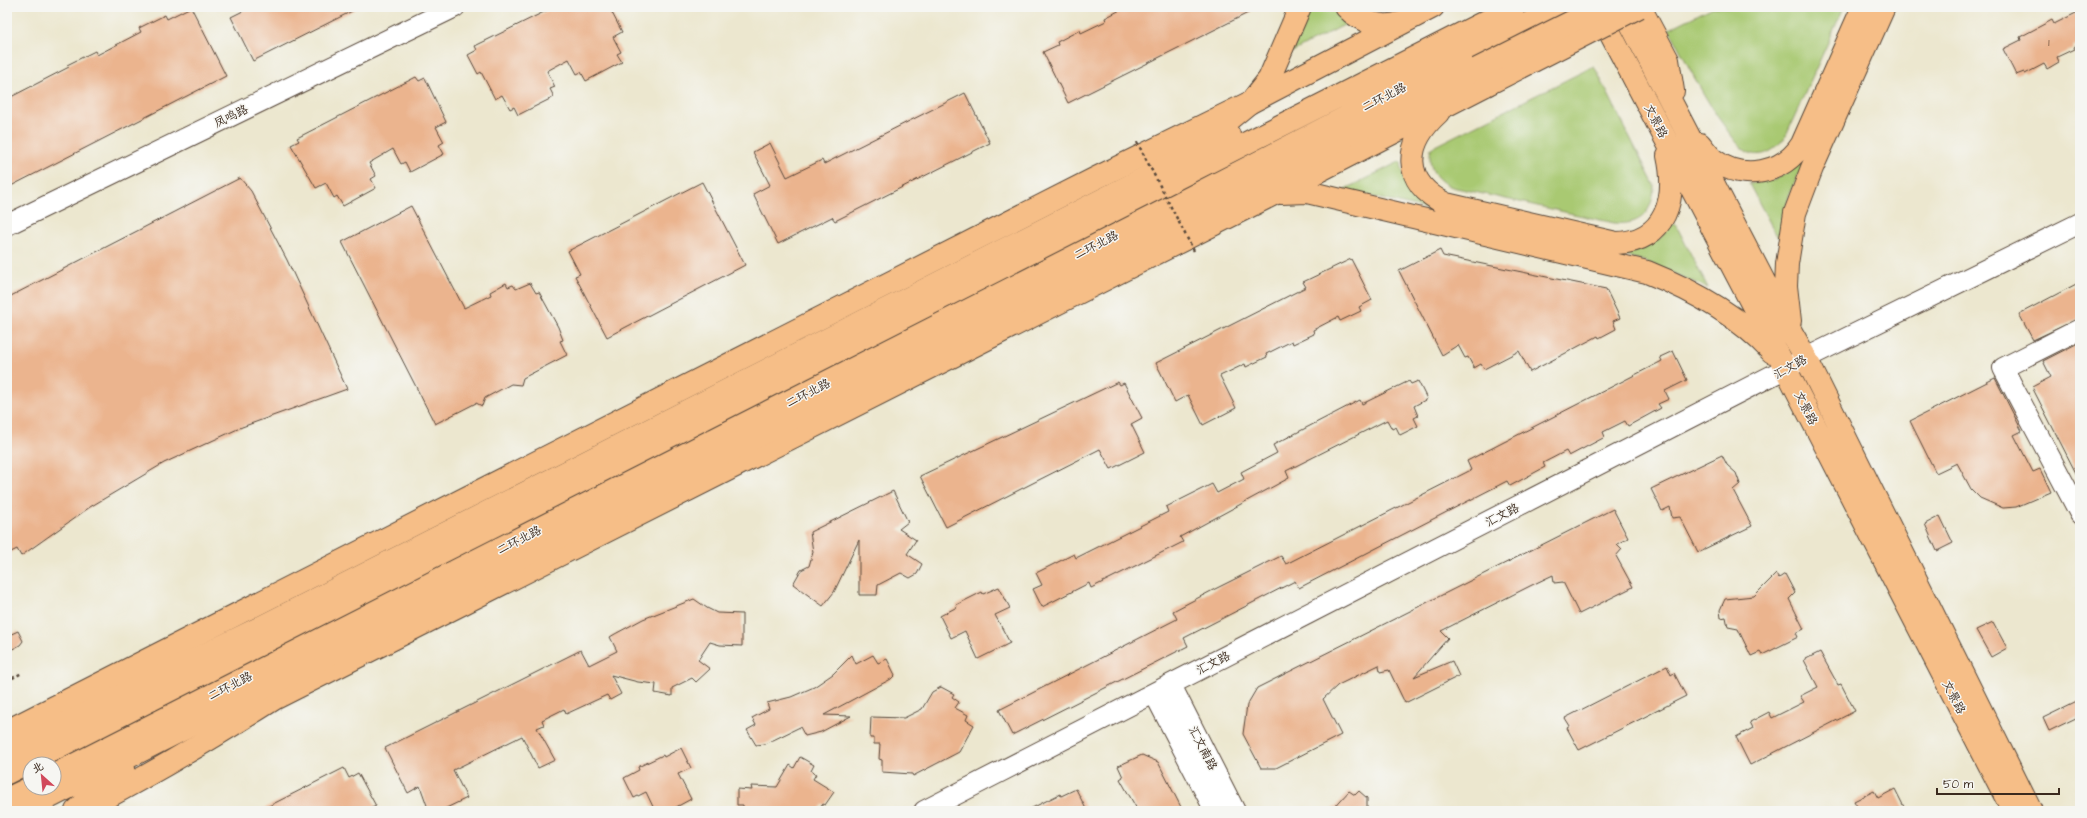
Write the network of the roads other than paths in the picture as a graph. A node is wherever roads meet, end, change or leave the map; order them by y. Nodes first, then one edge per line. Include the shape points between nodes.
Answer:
1 (455, 7) edge
2 (1300, 7) edge
3 (1346, 7) edge
4 (1433, 7) edge
5 (1482, 7) edge
6 (1514, 7) edge
7 (1560, 7) edge
8 (1583, 7) edge
9 (1596, 7) edge
10 (1600, 7) edge
11 (1622, 7) edge
12 (1640, 7) edge
13 (1863, 7) edge
14 (1884, 7) edge
15 (1405, 22) junction
16 (1469, 53) junction
17 (1455, 100) junction
18 (1249, 103) junction
19 (1678, 115) junction
20 (1654, 119) junction
21 (1174, 163) junction
22 (1276, 193) junction
23 (1204, 208) junction
24 (2080, 222) edge
25 (7, 225) edge
26 (2080, 329) edge
27 (1792, 332) junction
28 (1806, 358) junction
29 (1785, 367) junction
30 (876, 376) junction
31 (780, 406) junction
32 (670, 437) junction
33 (602, 453) junction
34 (555, 477) junction
35 (2080, 514) edge
36 (500, 523) junction
37 (508, 545) junction
38 (445, 596) junction
39 (1163, 689) junction
40 (98, 707) junction
41 (197, 724) junction
42 (7, 731) edge
43 (7, 757) edge
44 (62, 771) edge
45 (7, 773) edge
46 (22, 792) edge
47 (7, 799) edge
48 (23, 811) edge
49 (76, 811) edge
50 (80, 811) edge
51 (924, 811) edge
52 (1215, 811) edge
53 (1235, 811) edge
54 (2013, 811) edge
55 (2031, 811) edge

1 - 25 street, 凤鸣路
2 - 18 main road via 1269,80
3 - 15 main road via 1366,22 1390,25
4 - 15 main road
5 - 16 main road
6 - 16 main road, 二环北路
7 - 16 main road, 二环北路
8 - 20 main road via 1624,87
9 - 20 main road, 文景路
10 - 16 main road, bridge
11 - 19 main road, 文景路
12 - 16 main road, bridge
12 - 19 main road via 1668,60
13 - 19 main road via 1802,144 1783,165 1755,172 1725,166 1714,160
14 - 27 main road via 1812,168 1795,213 1786,279
15 - 18 main road
16 - 17 main road
16 - 21 main road
16 - 23 main road
16 - 31 main road, 二环北路
16 - 32 main road, 二环北路
17 - 20 main road via 1431,119 1416,142 1412,160 1414,172 1423,190 1446,204 1616,243 1629,243 1640,239 1659,225 1665,214 1672,183 1665,147
17 - 22 main road
18 - 21 main road
18 - 42 main road via 1096,178
19 - 27 main road, 文景路
20 - 29 main road, 文景路
21 - 33 main road
22 - 23 main road
22 - 29 main road via 1307,192 1647,272 1677,284 1729,316 1767,346
22 - 50 main road via 274,699 186,754
23 - 30 main road
24 - 28 street, 汇文路
26 - 35 street via 2003,368
27 - 28 main road, 文景路
28 - 29 street, 汇文路
28 - 55 main road, 文景路
29 - 39 street, 汇文路
29 - 54 main road, 文景路
30 - 31 main road
30 - 38 main road
31 - 37 main road, 二环北路
32 - 33 main road
32 - 36 main road, 二环北路
33 - 34 main road
34 - 36 main road
34 - 40 main road
36 - 45 main road, 二环北路
37 - 38 main road
37 - 44 main road, 二环北路
38 - 41 main road
39 - 51 street, 汇文路
39 - 52 street, 汇文南路
39 - 53 street, 汇文南路
40 - 42 main road via 36,728
40 - 43 main road
41 - 48 main road
41 - 49 main road via 126,765
46 - 47 main road

